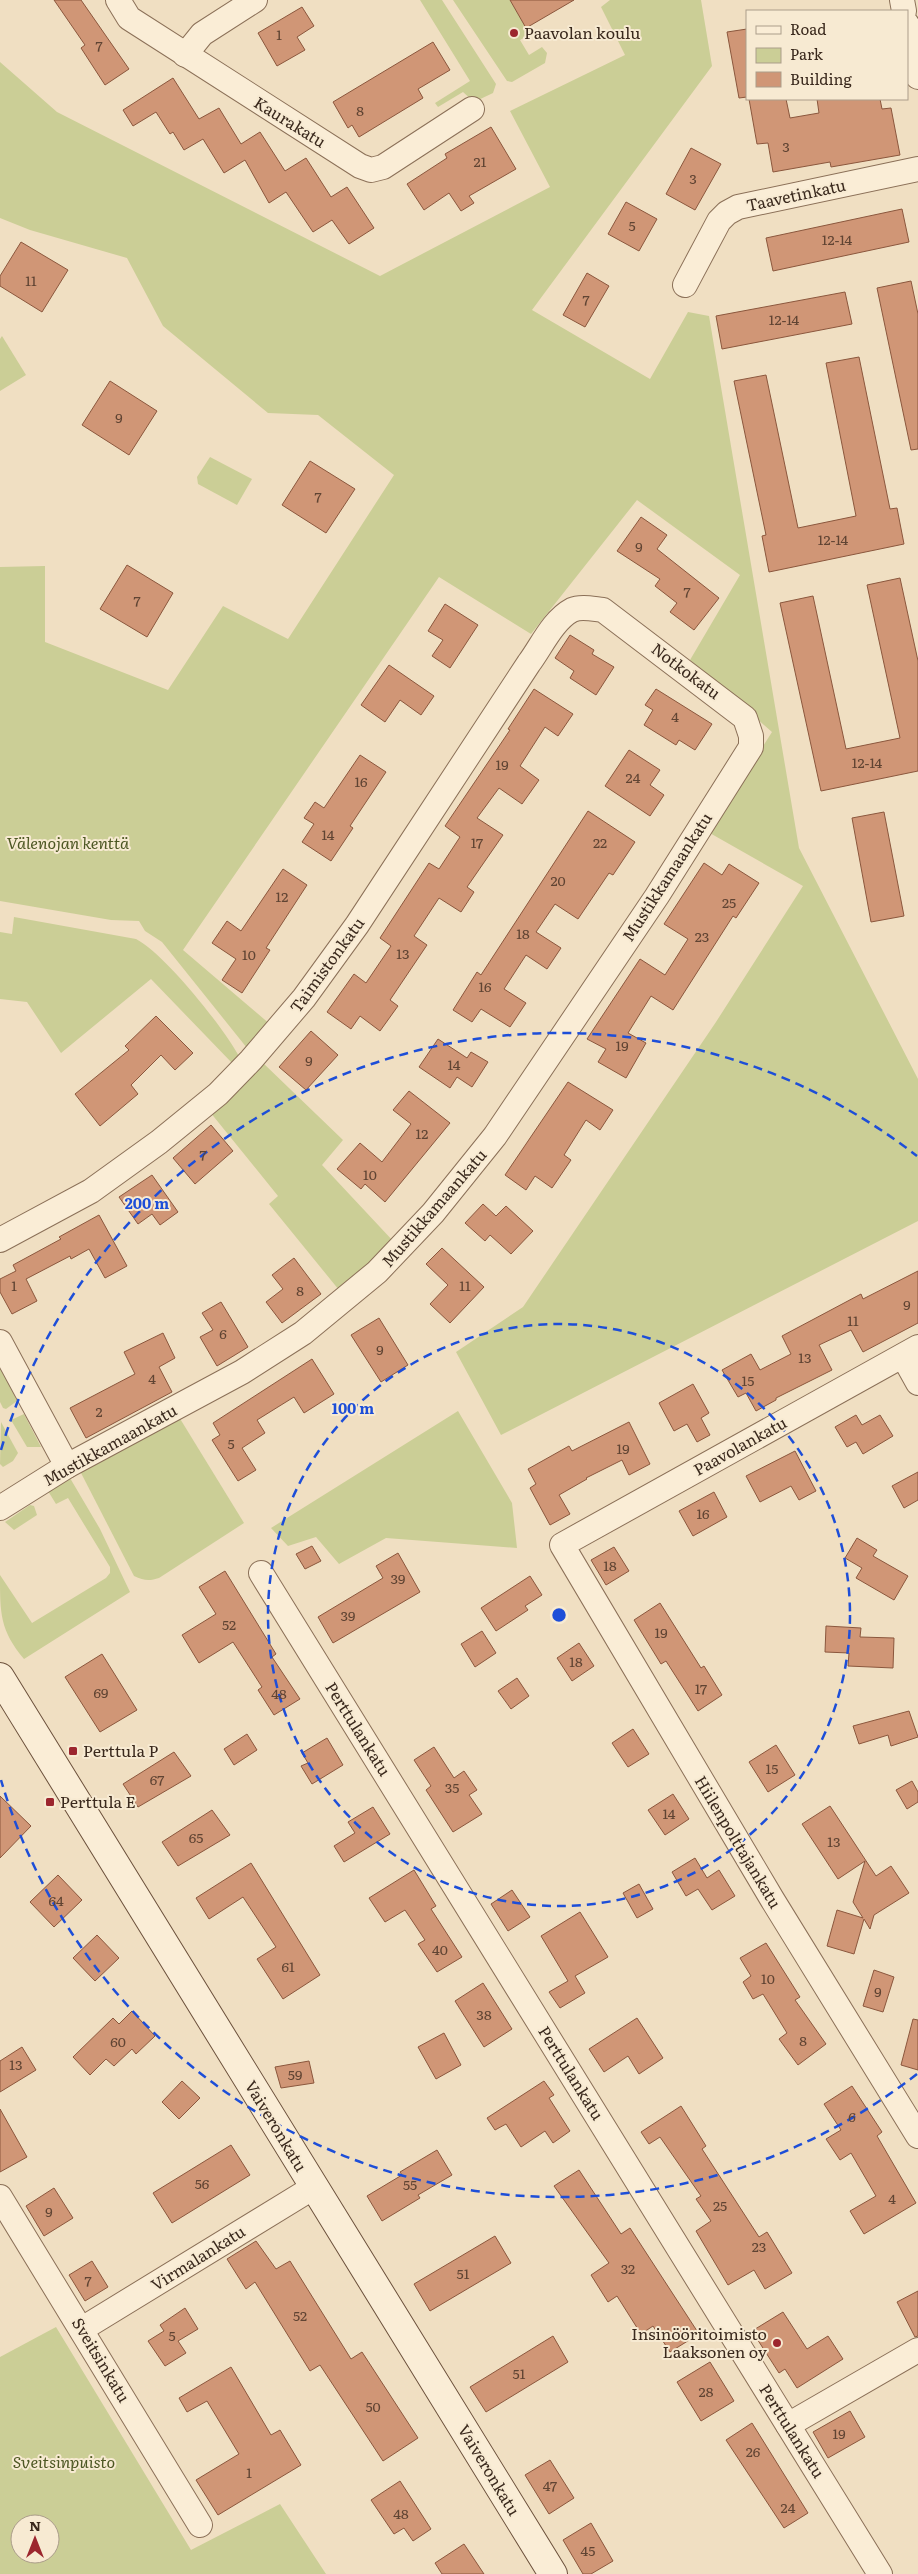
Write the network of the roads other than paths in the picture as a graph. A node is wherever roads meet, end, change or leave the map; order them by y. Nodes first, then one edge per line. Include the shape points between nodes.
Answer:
1 (118, 0) edge
2 (255, 0) edge
3 (908, 29) edge
4 (185, 55) junction
5 (918, 77) edge
6 (472, 109) dead end
7 (918, 169) edge
8 (685, 285) dead end
9 (572, 610) joint
10 (735, 770) joint
11 (0, 1240) edge
12 (0, 1342) edge
13 (910, 1351) edge
14 (918, 1383) edge
15 (67, 1466) junction
16 (0, 1508) edge
17 (562, 1545) joint
18 (261, 1572) dead end
19 (0, 1677) edge
20 (918, 2136) edge
21 (314, 2187) junction
22 (0, 2197) edge
23 (82, 2329) junction
24 (918, 2350) edge
25 (788, 2424) junction
26 (200, 2525) dead end
27 (553, 2574) edge
28 (880, 2574) edge

1 - 4 street, Kaurakatu via 129,18
2 - 4 street via 202,34
3 - 5 street
4 - 6 street, Kaurakatu via 371,170 383,167
7 - 8 street, Taavetinkatu via 738,207 719,222
9 - 10 street, Notkokatu via 603,610 745,718 751,736 750,748
9 - 11 street, Taimistonkatu via 558,622 529,663 357,925 304,998 251,1060 218,1094 152,1148 91,1191
10 - 15 street, Mustikkamaankatu via 656,896 495,1136 433,1213 377,1272 303,1332 242,1372
12 - 15 street
13 - 14 street
13 - 17 street, Paavolankatu
15 - 16 street, Mustikkamaankatu
17 - 20 street, Hiilenpolttajankatu via 772,1899
18 - 25 street, Perttulankatu
19 - 21 main road, Vaiveronkatu
21 - 23 street, Virmalankatu
21 - 27 main road, Vaiveronkatu
22 - 23 street, Sveitsinkatu
23 - 26 street, Sveitsinkatu
24 - 25 street
25 - 28 street, Perttulankatu

